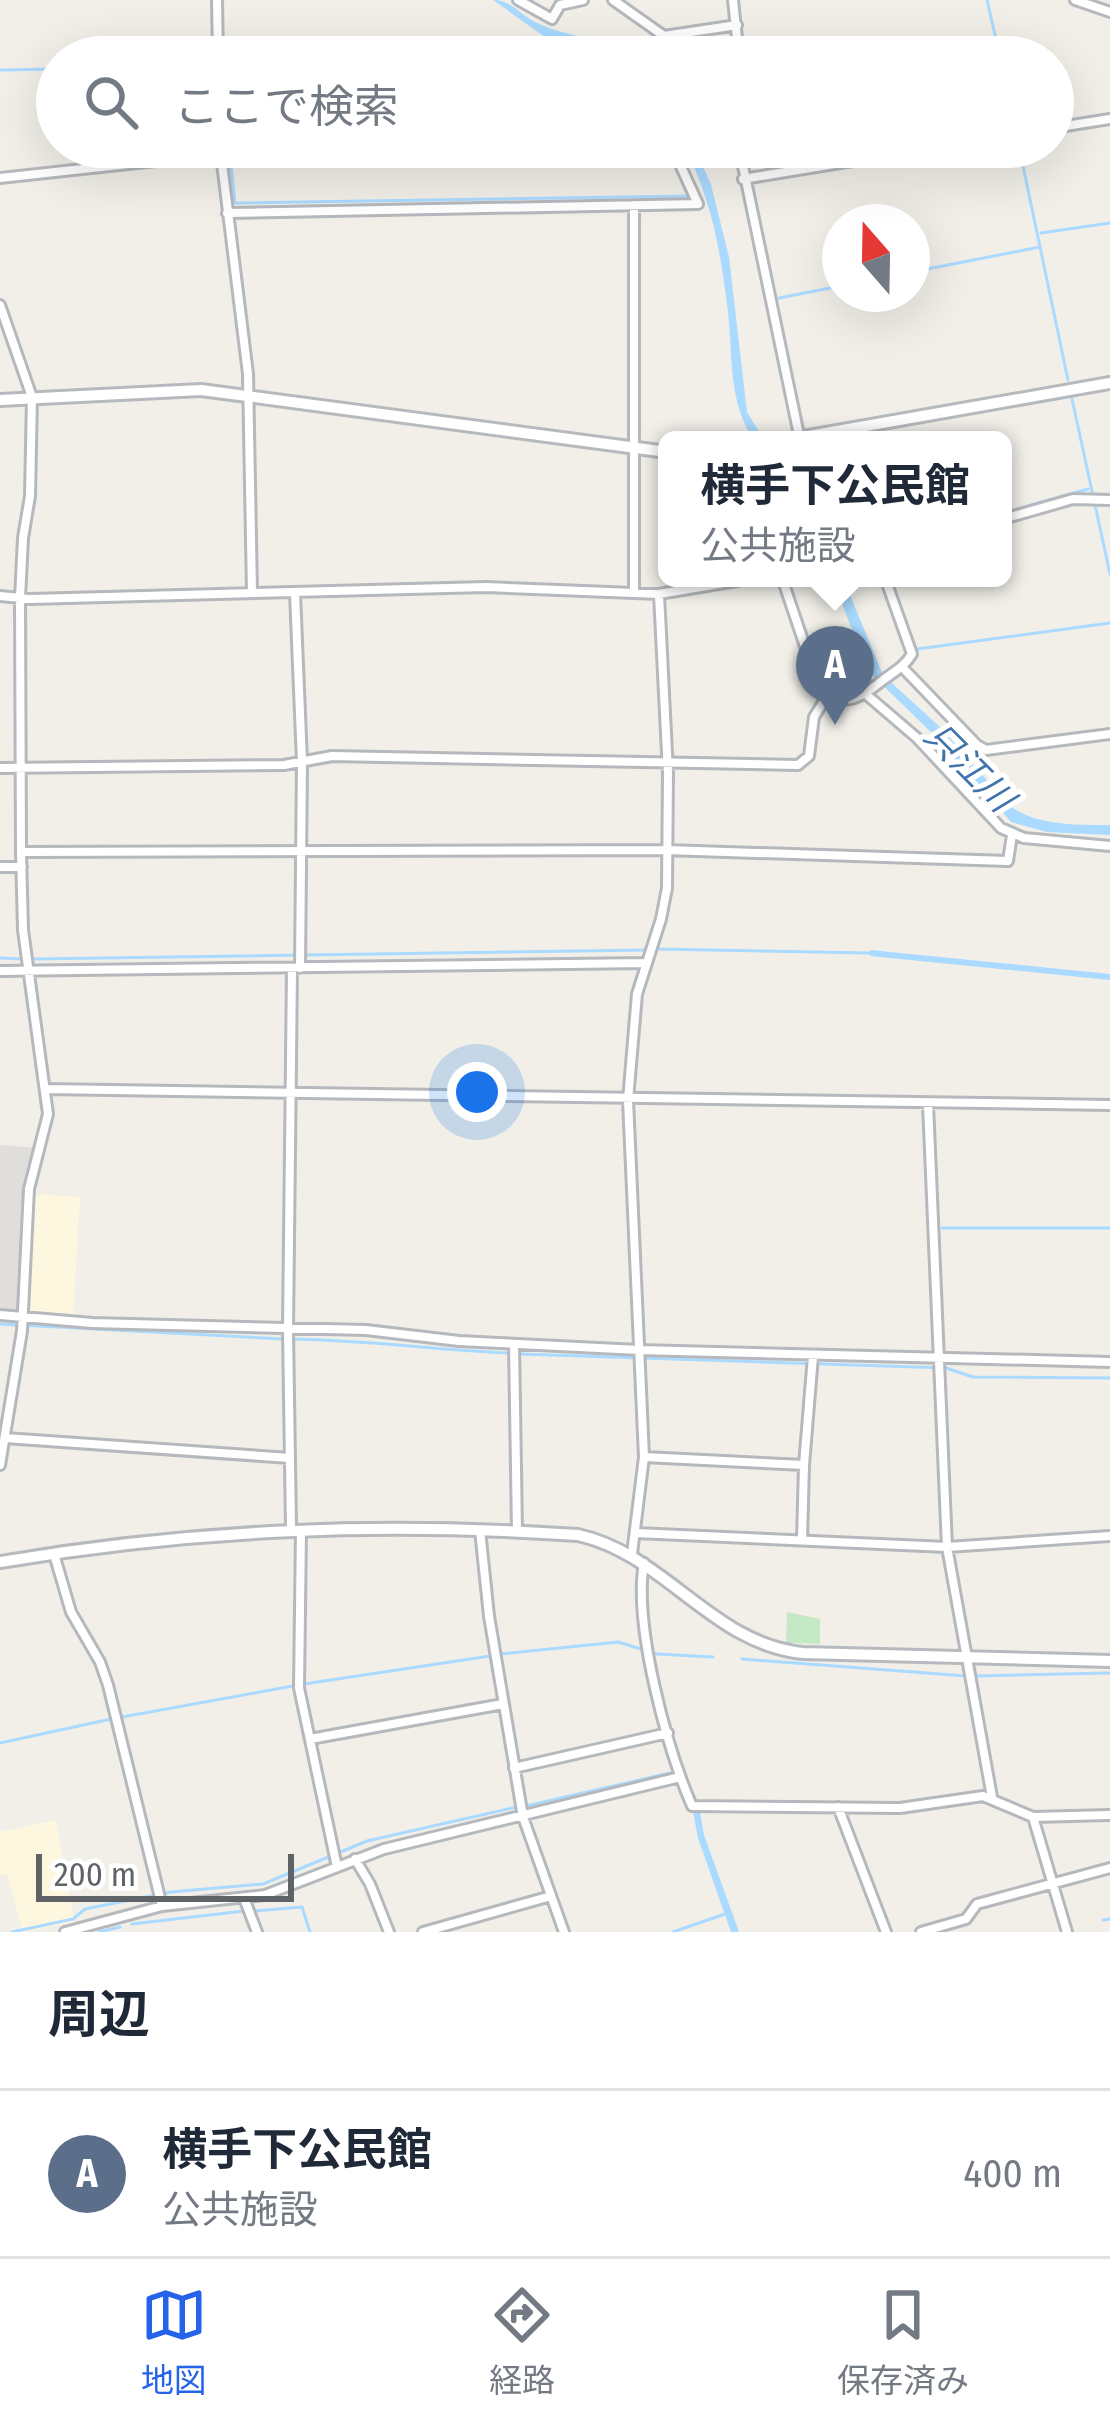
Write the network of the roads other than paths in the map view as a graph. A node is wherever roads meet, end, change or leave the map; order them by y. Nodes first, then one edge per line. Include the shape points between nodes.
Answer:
1 (217, 0) edge
2 (518, 0) edge
3 (583, 0) edge
4 (613, 0) edge
5 (733, 0) edge
6 (1075, 0) edge
7 (1110, 12) edge
8 (737, 25) junction
9 (218, 36) edge
10 (738, 36) edge
11 (1110, 119) edge
12 (1074, 125) edge
13 (79, 168) edge
14 (222, 168) edge
15 (682, 168) edge
16 (742, 168) edge
17 (806, 168) edge
18 (0, 178) edge
19 (743, 178) junction
20 (634, 205) junction
21 (227, 213) junction
22 (0, 305) edge
23 (1110, 383) edge
24 (249, 394) junction
25 (32, 397) junction
26 (0, 400) edge
27 (798, 431) edge
28 (862, 431) edge
29 (634, 448) junction
30 (658, 451) edge
31 (1110, 500) edge
32 (1012, 516) edge
33 (701, 587) edge
34 (785, 587) edge
35 (888, 587) edge
36 (296, 592) junction
37 (252, 593) junction
38 (634, 593) junction
39 (659, 594) junction
40 (0, 596) edge
41 (20, 598) junction
42 (898, 670) junction
43 (827, 696) junction
44 (868, 696) junction
45 (1110, 734) edge
46 (302, 762) junction
47 (667, 763) junction
48 (0, 768) edge
49 (20, 771) junction
50 (1012, 835) junction
51 (1110, 846) edge
52 (666, 850) junction
53 (21, 852) junction
54 (299, 852) junction
55 (0, 867) edge
56 (22, 867) junction
57 (647, 960) junction
58 (29, 963) junction
59 (297, 966) junction
60 (0, 970) edge
61 (46, 1089) junction
62 (290, 1093) junction
63 (628, 1100) junction
64 (928, 1104) junction
65 (1110, 1105) edge
66 (0, 1315) edge
67 (22, 1318) junction
68 (288, 1330) junction
69 (514, 1344) junction
70 (639, 1351) junction
71 (813, 1362) junction
72 (1110, 1362) edge
73 (940, 1366) junction
74 (5, 1438) junction
75 (644, 1457) junction
76 (290, 1458) junction
77 (0, 1465) edge
78 (804, 1465) junction
79 (296, 1528) junction
80 (480, 1530) junction
81 (517, 1531) junction
82 (636, 1533) junction
83 (1110, 1536) edge
84 (802, 1540) junction
85 (947, 1546) junction
86 (54, 1553) junction
87 (632, 1554) junction
88 (0, 1562) edge
89 (644, 1563) junction
90 (968, 1657) junction
91 (1110, 1661) edge
92 (503, 1705) junction
93 (668, 1733) junction
94 (310, 1739) junction
95 (514, 1768) junction
96 (680, 1777) junction
97 (992, 1797) junction
98 (838, 1808) junction
99 (522, 1809) junction
100 (1110, 1815) edge
101 (1033, 1817) junction
102 (335, 1858) junction
103 (355, 1859) junction
104 (1110, 1868) edge
105 (1054, 1883) junction
106 (551, 1896) junction
107 (160, 1898) junction
108 (244, 1898) junction
109 (122, 1918) junction
110 (64, 1932) edge
111 (129, 1932) edge
112 (257, 1932) edge
113 (389, 1932) edge
114 (423, 1932) edge
115 (564, 1932) edge
116 (886, 1932) edge
117 (921, 1932) edge
118 (1067, 1932) edge

1 - 9 street
2 - 3 street via 552,19 560,5
4 - 8 street via 664,36
5 - 8 street
6 - 7 street
8 - 10 street
11 - 12 street
13 - 18 street
14 - 21 street
15 - 20 street via 698,204
16 - 19 street
17 - 19 street
19 - 27 street
20 - 21 street
20 - 29 street
21 - 24 street
22 - 25 street
23 - 28 street
24 - 25 street
24 - 29 street
24 - 37 street
25 - 26 street
25 - 41 street
29 - 30 street
29 - 38 street
31 - 32 street via 1072,499
33 - 39 street
34 - 43 street via 811,673
35 - 42 street via 912,654
36 - 37 street
36 - 38 street
36 - 46 street
37 - 41 street
38 - 39 street
39 - 47 street
40 - 41 street
41 - 49 street
42 - 44 street
42 - 45 street via 986,750
43 - 44 street
43 - 47 street via 802,764
44 - 50 street
46 - 47 street via 332,756
46 - 49 street
46 - 54 street
47 - 52 street
48 - 49 street
49 - 53 street
50 - 51 street
50 - 52 street via 1008,861
52 - 54 street
52 - 57 street via 667,889
53 - 54 street
53 - 56 street
54 - 59 street
55 - 56 street
56 - 58 street
57 - 59 street
57 - 63 street
58 - 59 street
58 - 60 street
58 - 61 street
59 - 62 street
61 - 62 street
61 - 67 street via 47,1132 29,1189
62 - 63 street
62 - 68 street
63 - 64 street
63 - 70 street
64 - 65 street
64 - 73 street
66 - 67 street
67 - 68 street
67 - 74 street
68 - 69 street
68 - 76 street
69 - 70 street
69 - 81 street
70 - 71 street
70 - 75 street
71 - 73 street
71 - 78 street
72 - 73 street
73 - 85 street
74 - 76 street
74 - 77 street
75 - 78 street
75 - 82 street
76 - 79 street
78 - 84 street
79 - 80 street
79 - 86 street
79 - 94 street via 297,1659
80 - 81 street
80 - 92 street
81 - 87 street via 591,1538
82 - 84 street
82 - 87 street
83 - 85 street
84 - 85 street
85 - 90 street
86 - 88 street
86 - 107 street via 71,1612 108,1685
87 - 89 street
89 - 90 street via 730,1630 767,1648
89 - 93 street via 650,1652
90 - 91 street
90 - 97 street
92 - 94 street
92 - 95 street
93 - 95 street
93 - 96 street
94 - 102 street
95 - 99 street
96 - 98 street via 692,1806
96 - 99 street
97 - 98 street
97 - 101 street
98 - 116 street
99 - 103 street
99 - 106 street
100 - 101 street
101 - 105 street
102 - 103 street
102 - 108 street via 284,1890
103 - 113 street
104 - 105 street
105 - 117 street via 977,1904 966,1919
105 - 118 street
106 - 114 street
106 - 115 street
107 - 108 street
107 - 109 street
108 - 112 street
109 - 110 street
109 - 111 street

